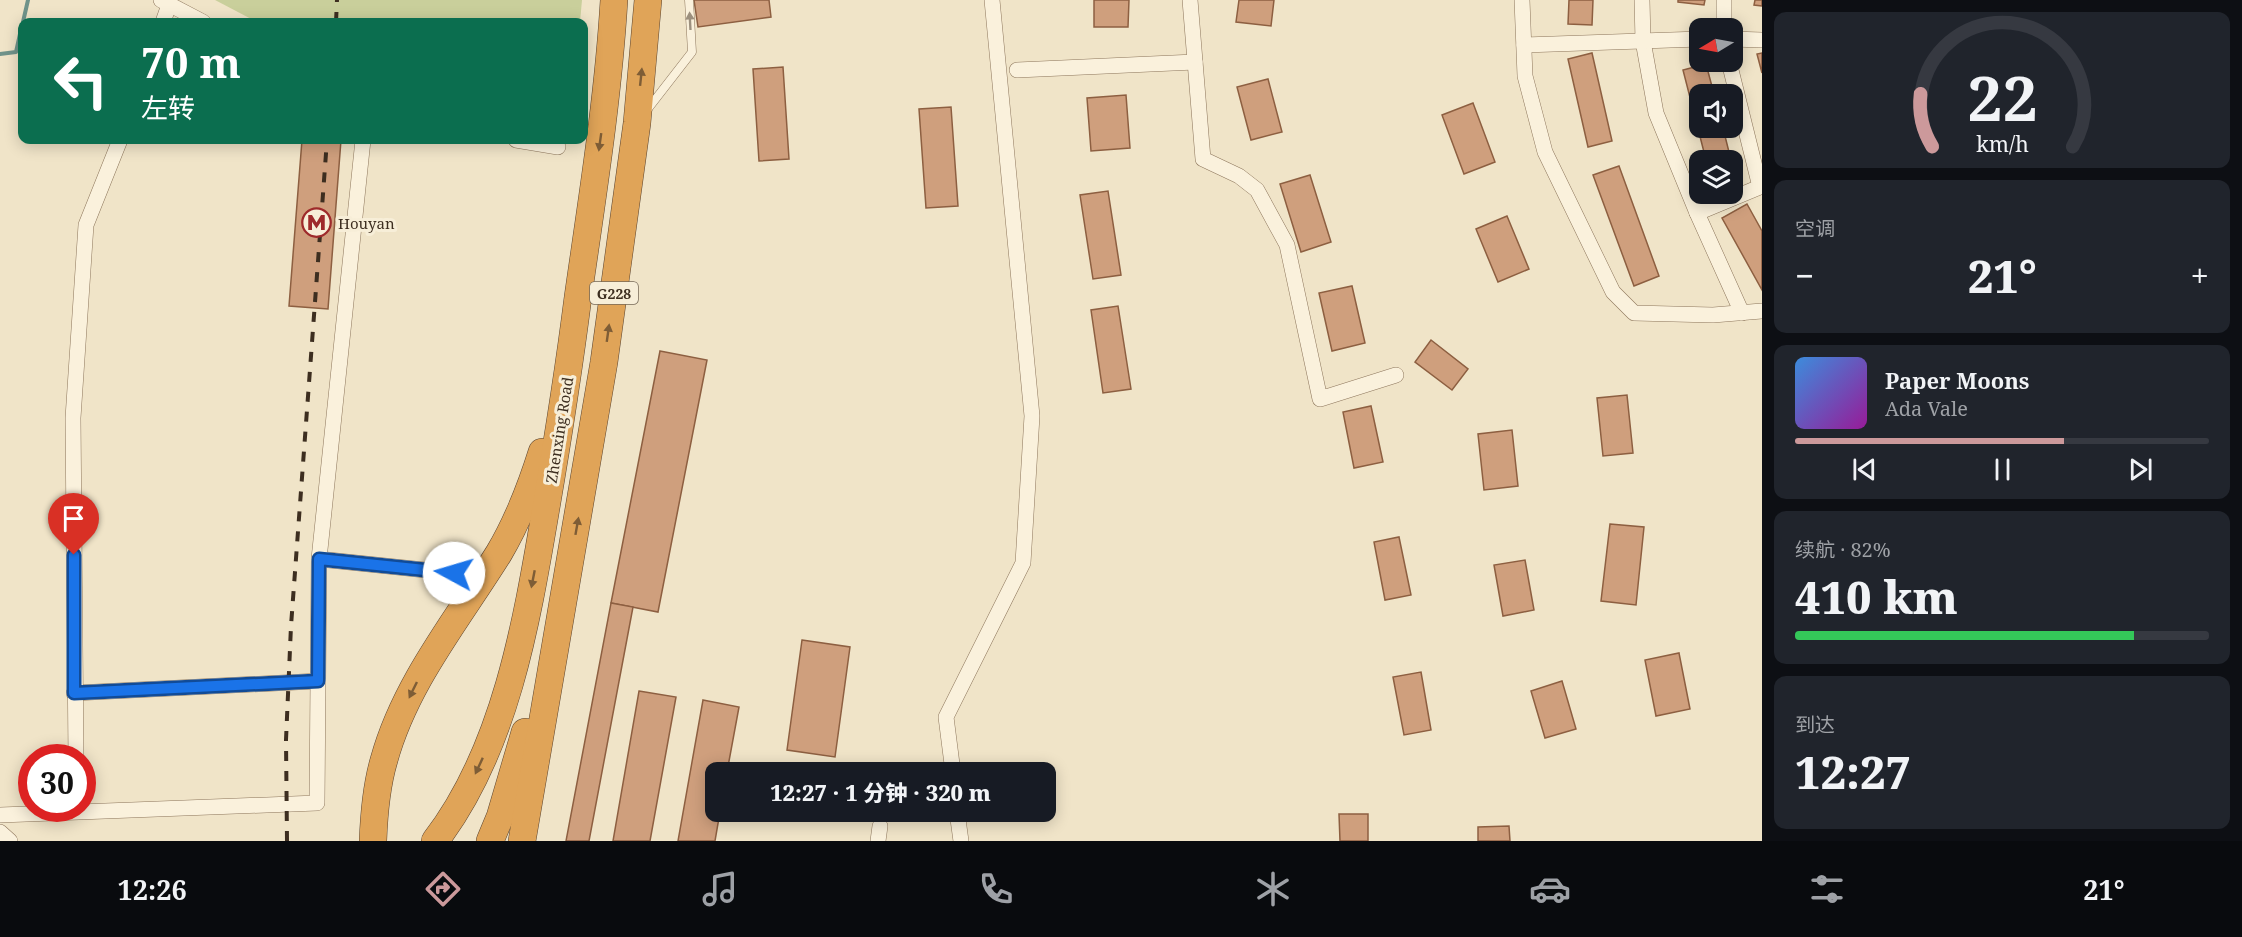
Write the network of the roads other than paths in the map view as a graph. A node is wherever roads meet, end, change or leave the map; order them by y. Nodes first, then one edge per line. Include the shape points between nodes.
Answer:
1 (614, 0) edge
2 (648, 0) edge
3 (689, 0) edge
4 (992, 0) edge
5 (1190, 0) edge
6 (1522, 0) edge
7 (1642, 0) edge
8 (1724, 0) edge
9 (165, 2) edge
10 (163, 18) edge
11 (195, 18) edge
12 (1724, 18) edge
13 (1689, 39) edge
14 (1743, 39) edge
15 (1762, 40) edge
16 (1643, 41) junction
17 (1524, 45) junction
18 (1195, 62) junction
19 (1017, 70) dead end
20 (1732, 72) edge
21 (637, 123) junction
22 (118, 144) edge
23 (363, 144) edge
24 (540, 144) edge
25 (558, 147) dead end
26 (1697, 213) junction
27 (1762, 311) edge
28 (1742, 313) junction
29 (570, 356) junction
30 (1396, 375) dead end
31 (319, 559) junction
32 (454, 573) dead end
33 (567, 583) junction
34 (318, 681) junction
35 (74, 693) junction
36 (76, 744) edge
37 (952, 762) edge
38 (96, 809) edge
39 (18, 814) edge
40 (0, 815) edge
41 (958, 822) edge
42 (0, 832) edge
43 (10, 841) edge
44 (372, 841) edge
45 (435, 841) edge
46 (490, 841) edge
47 (522, 841) edge
48 (961, 841) edge

1 -> 29 highway, Zhenxing Road / G228 via 603,117
21 -> 2 highway, G228
21 -> 3 lane via 692,52
4 - 37 street via 1032,416 1023,563 946,717
5 - 18 street
6 - 17 street
7 - 16 street
8 - 12 street
9 - 10 street
9 - 11 street
13 - 16 street
14 - 15 street
16 - 17 street
16 - 26 street via 1656,113
17 - 28 street via 1526,76 1545,152 1613,292 1634,312
18 - 19 street
18 - 30 street via 1203,159 1239,176 1257,190 1287,245 1320,399
20 - 26 street via 1760,187
33 -> 21 highway, G228 via 604,362
22 - 35 street via 86,225 73,418
23 - 31 street
24 - 25 street
26 - 28 street
27 - 28 street
29 -> 44 highway via 518,517 420,676 400,716 384,759
29 -> 45 highway, Zhenxing Road / G228 via 534,579 510,683 479,765
31 - 32 street
31 - 34 street
33 - 46 highway via 500,818
33 - 47 highway, G228
34 - 35 street
34 - 38 street via 317,802
35 - 36 street
39 - 40 street
41 - 48 street
42 - 43 street

